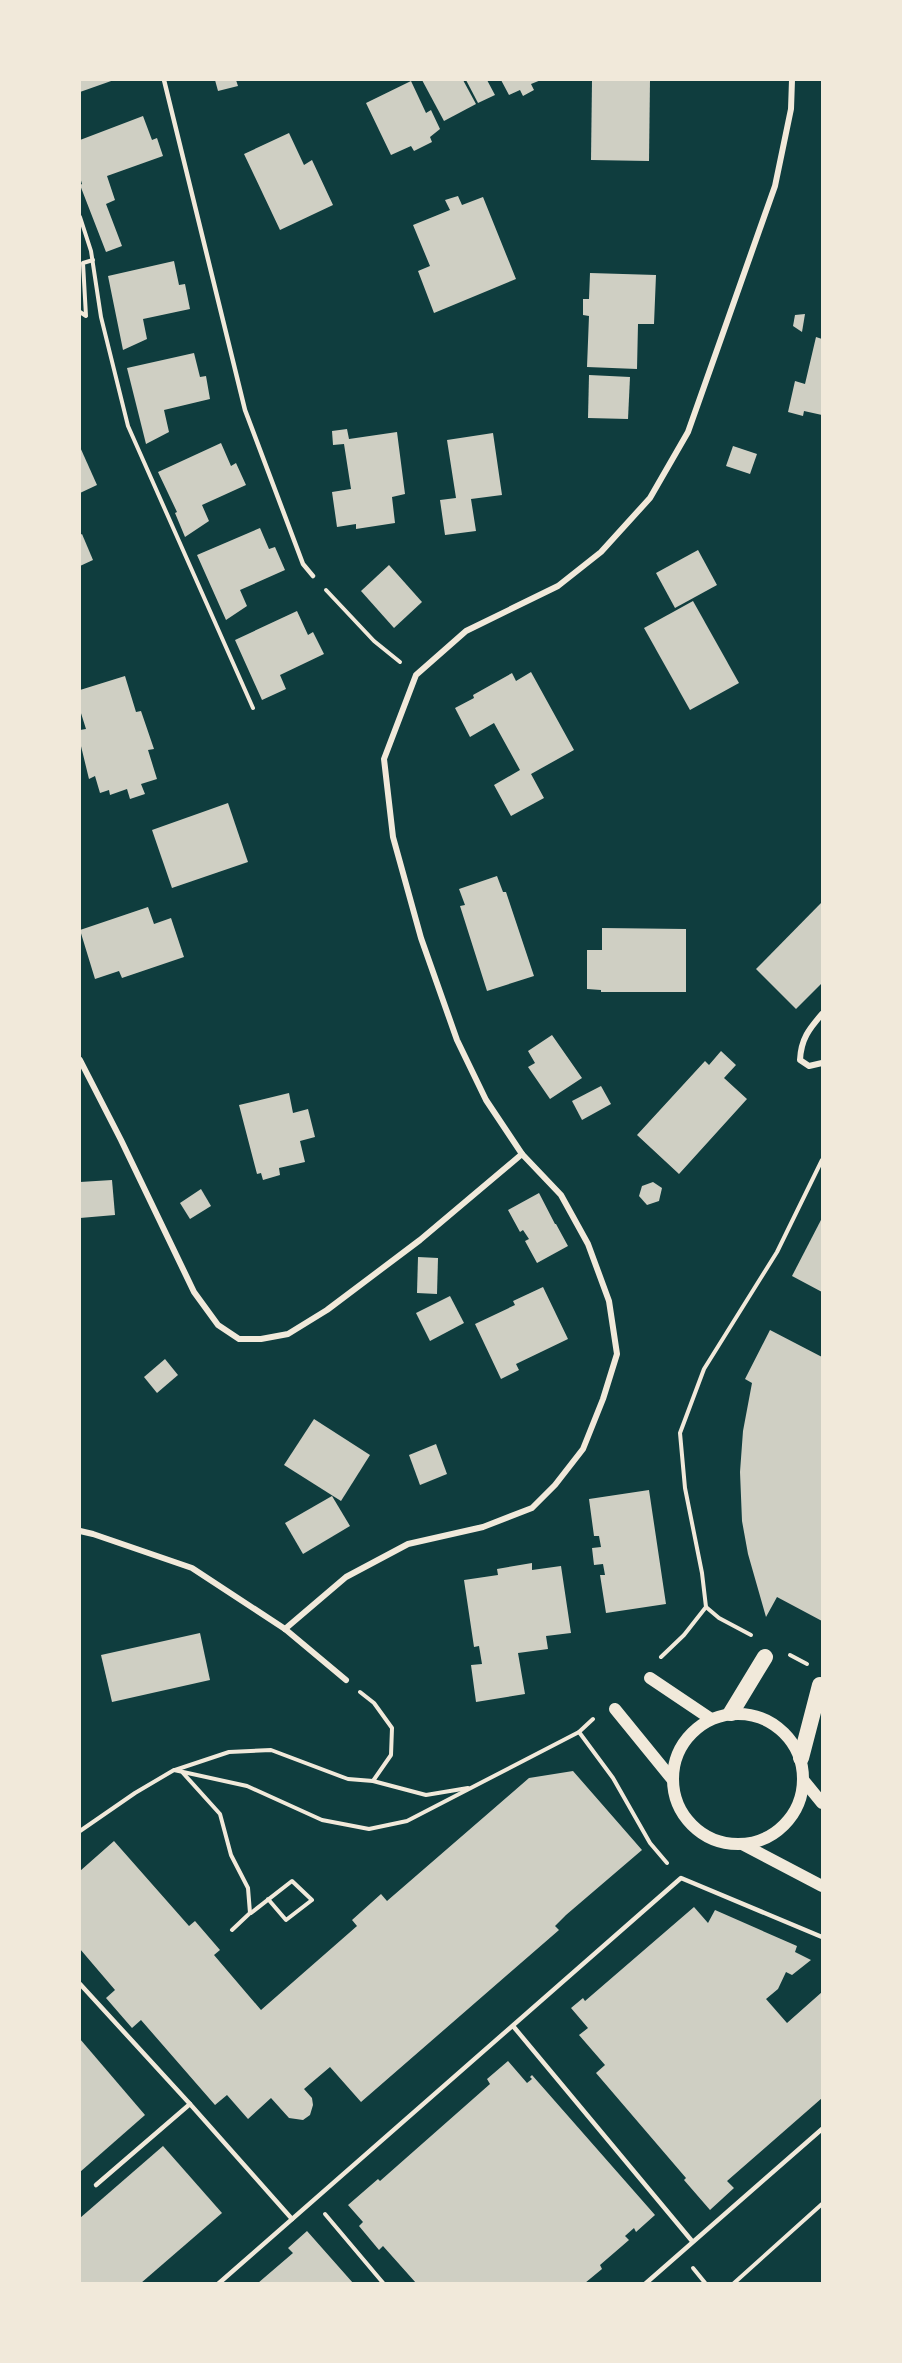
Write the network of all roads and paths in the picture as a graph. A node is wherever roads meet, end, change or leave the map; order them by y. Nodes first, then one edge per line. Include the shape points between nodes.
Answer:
1 (164, 80) edge
2 (792, 80) edge
3 (80, 217) edge
4 (93, 260) junction
5 (80, 312) edge
6 (313, 576) joint
7 (416, 675) junction
8 (253, 708) dead end
9 (822, 1014) edge
10 (80, 1060) edge
11 (822, 1063) edge
12 (522, 1154) junction
13 (822, 1160) edge
14 (80, 1531) edge
15 (285, 1629) junction
16 (765, 1657) dead end
17 (658, 1660) dead end
18 (650, 1678) dead end
19 (346, 1680) joint
20 (820, 1685) dead end
21 (615, 1709) dead end
22 (731, 1713) junction
23 (596, 1716) dead end
24 (711, 1719) junction
25 (579, 1732) junction
26 (801, 1758) junction
27 (174, 1770) junction
28 (183, 1772) junction
29 (672, 1779) junction
30 (373, 1781) junction
31 (804, 1781) junction
32 (472, 1787) junction
33 (822, 1803) edge
34 (80, 1831) edge
35 (742, 1844) junction
36 (681, 1878) junction
37 (822, 1886) edge
38 (268, 1899) junction
39 (250, 1913) junction
40 (232, 1930) dead end
41 (822, 1937) edge
42 (80, 1984) edge
43 (513, 2026) junction
44 (190, 2104) junction
45 (822, 2129) edge
46 (96, 2185) dead end
47 (313, 2200) junction
48 (822, 2204) edge
49 (292, 2219) junction
50 (693, 2241) junction
51 (698, 2274) dead end
52 (218, 2283) edge
53 (384, 2283) edge
54 (645, 2283) edge
55 (706, 2283) edge
56 (733, 2283) edge

1 - 6 lane via 245,410 303,564
2 - 7 street via 791,110 775,186 688,432 650,498 601,552 558,586 466,631
3 - 4 path
4 - 5 path via 83,263 86,316
4 - 8 path via 101,317 128,426
6 - 7 path via 374,641
7 - 12 street via 384,759 393,837 421,938 457,1040 486,1100
9 - 11 street via 806,1031 800,1060 809,1066
10 - 12 street via 194,1292 218,1325 239,1340 288,1334 327,1310 420,1240
12 - 15 street via 561,1195 588,1244 609,1301 617,1354 584,1449 532,1508 483,1527 408,1544 346,1577
13 - 17 path via 777,1252 704,1369 680,1433 685,1488 706,1608
14 - 15 street via 192,1568
15 - 19 street
16 - 22 highway
18 - 24 main road
19 - 30 path via 374,1703 392,1728 391,1755
20 - 26 highway
21 - 29 main road
22 - 24 main road
22 - 26 main road via 766,1719 793,1742
23 - 25 path
24 - 29 main road via 698,1726 678,1750
25 - 32 path
25 - 36 path via 613,1779 650,1843
26 - 31 main road
27 - 28 path
27 - 30 path via 229,1752 271,1750 348,1779
27 - 34 path
28 - 32 path via 247,1786 322,1820 369,1829 407,1821
28 - 39 path via 220,1814 231,1855 248,1888
29 - 35 main road via 679,1809 699,1832 712,1840
30 - 32 path via 426,1795
31 - 33 main road
31 - 35 main road via 798,1804 785,1825 765,1839
35 - 37 main road
36 - 41 lane
36 - 43 lane
38 - 38 path via 292,1881 312,1900 286,1920
38 - 39 path
39 - 40 path
42 - 44 lane
43 - 47 lane
43 - 50 lane
44 - 46 lane
44 - 49 lane
45 - 50 lane
47 - 49 lane
47 - 53 path
48 - 56 path
49 - 52 lane
50 - 54 lane
51 - 55 path

